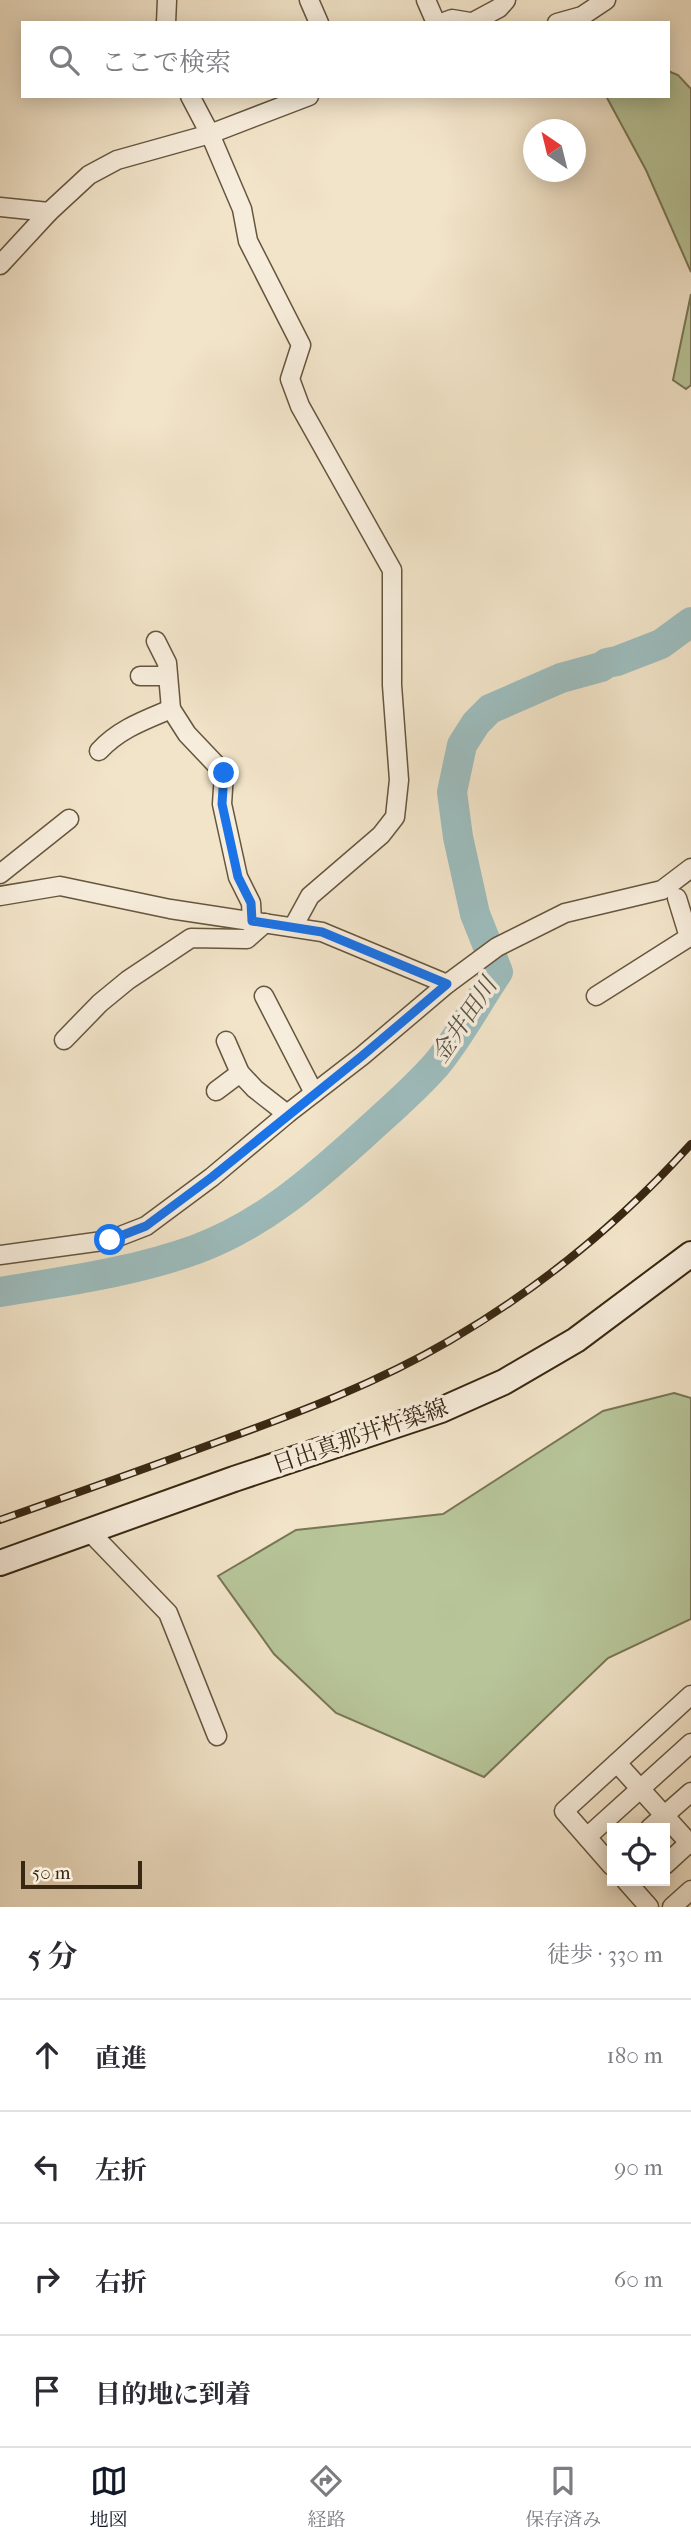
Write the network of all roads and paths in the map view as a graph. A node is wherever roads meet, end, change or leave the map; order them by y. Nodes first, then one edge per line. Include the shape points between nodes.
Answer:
1 (167, 0) edge
2 (309, 0) edge
3 (426, 0) edge
4 (506, 0) edge
5 (606, 0) edge
6 (166, 21) edge
7 (318, 21) edge
8 (437, 21) edge
9 (445, 21) edge
10 (467, 21) edge
11 (477, 21) edge
12 (564, 21) edge
13 (191, 98) edge
14 (304, 98) edge
15 (210, 134) junction
16 (0, 206) edge
17 (49, 212) junction
18 (0, 265) edge
19 (156, 641) dead end
20 (140, 676) dead end
21 (167, 676) junction
22 (171, 709) junction
23 (99, 751) dead end
24 (69, 820) dead end
25 (691, 868) edge
26 (0, 874) edge
27 (0, 896) edge
28 (677, 898) edge
29 (258, 922) junction
30 (293, 927) junction
31 (454, 979) junction
32 (264, 996) dead end
33 (596, 996) dead end
34 (64, 1040) dead end
35 (226, 1041) dead end
36 (240, 1073) junction
37 (216, 1091) dead end
38 (314, 1093) junction
39 (287, 1114) junction
40 (691, 1254) edge
41 (0, 1255) edge
42 (89, 1531) junction
43 (0, 1563) edge
44 (691, 1695) edge
45 (217, 1736) dead end
46 (691, 1743) edge
47 (617, 1763) junction
48 (641, 1789) junction
49 (691, 1792) edge
50 (665, 1816) junction
51 (656, 1823) edge
52 (587, 1837) junction
53 (690, 1843) edge
54 (607, 1859) edge
55 (670, 1861) edge
56 (637, 1886) edge
57 (691, 1890) edge
58 (649, 1907) edge
59 (672, 1907) edge

1 - 6 street
2 - 7 street
3 - 8 street
4 - 11 street
5 - 12 street via 582,16
9 - 10 street
13 - 15 street
14 - 15 street
15 - 17 street via 117,160 89,175
15 - 30 street via 242,209 248,241 300,345 290,379 300,406 392,570 392,685 399,780 395,817 381,835 310,896
16 - 17 street
17 - 18 street
19 - 21 street via 167,663
20 - 21 street
21 - 22 street
22 - 23 street via 124,729
22 - 29 street via 187,734 224,773 222,804 238,877
24 - 26 street
25 - 28 street
27 - 29 street via 60,886
28 - 31 street via 565,913 497,947
28 - 33 street via 690,936
29 - 30 street
29 - 34 street via 247,939 191,938 128,980
30 - 31 street via 322,932
31 - 38 street
32 - 38 street
35 - 36 street
36 - 37 street
36 - 39 street
38 - 39 street
39 - 41 street via 146,1226 110,1240
40 - 42 main road, 日出真那井杵築線 via 576,1340 504,1382 441,1410
42 - 43 main road, 日出真那井杵築線
42 - 45 street via 168,1613
44 - 47 street
46 - 48 street
47 - 48 street
47 - 52 street via 564,1811
48 - 50 street
48 - 52 street
49 - 50 street
50 - 51 street
50 - 53 street
52 - 54 street
53 - 55 street
56 - 58 street
57 - 59 street

